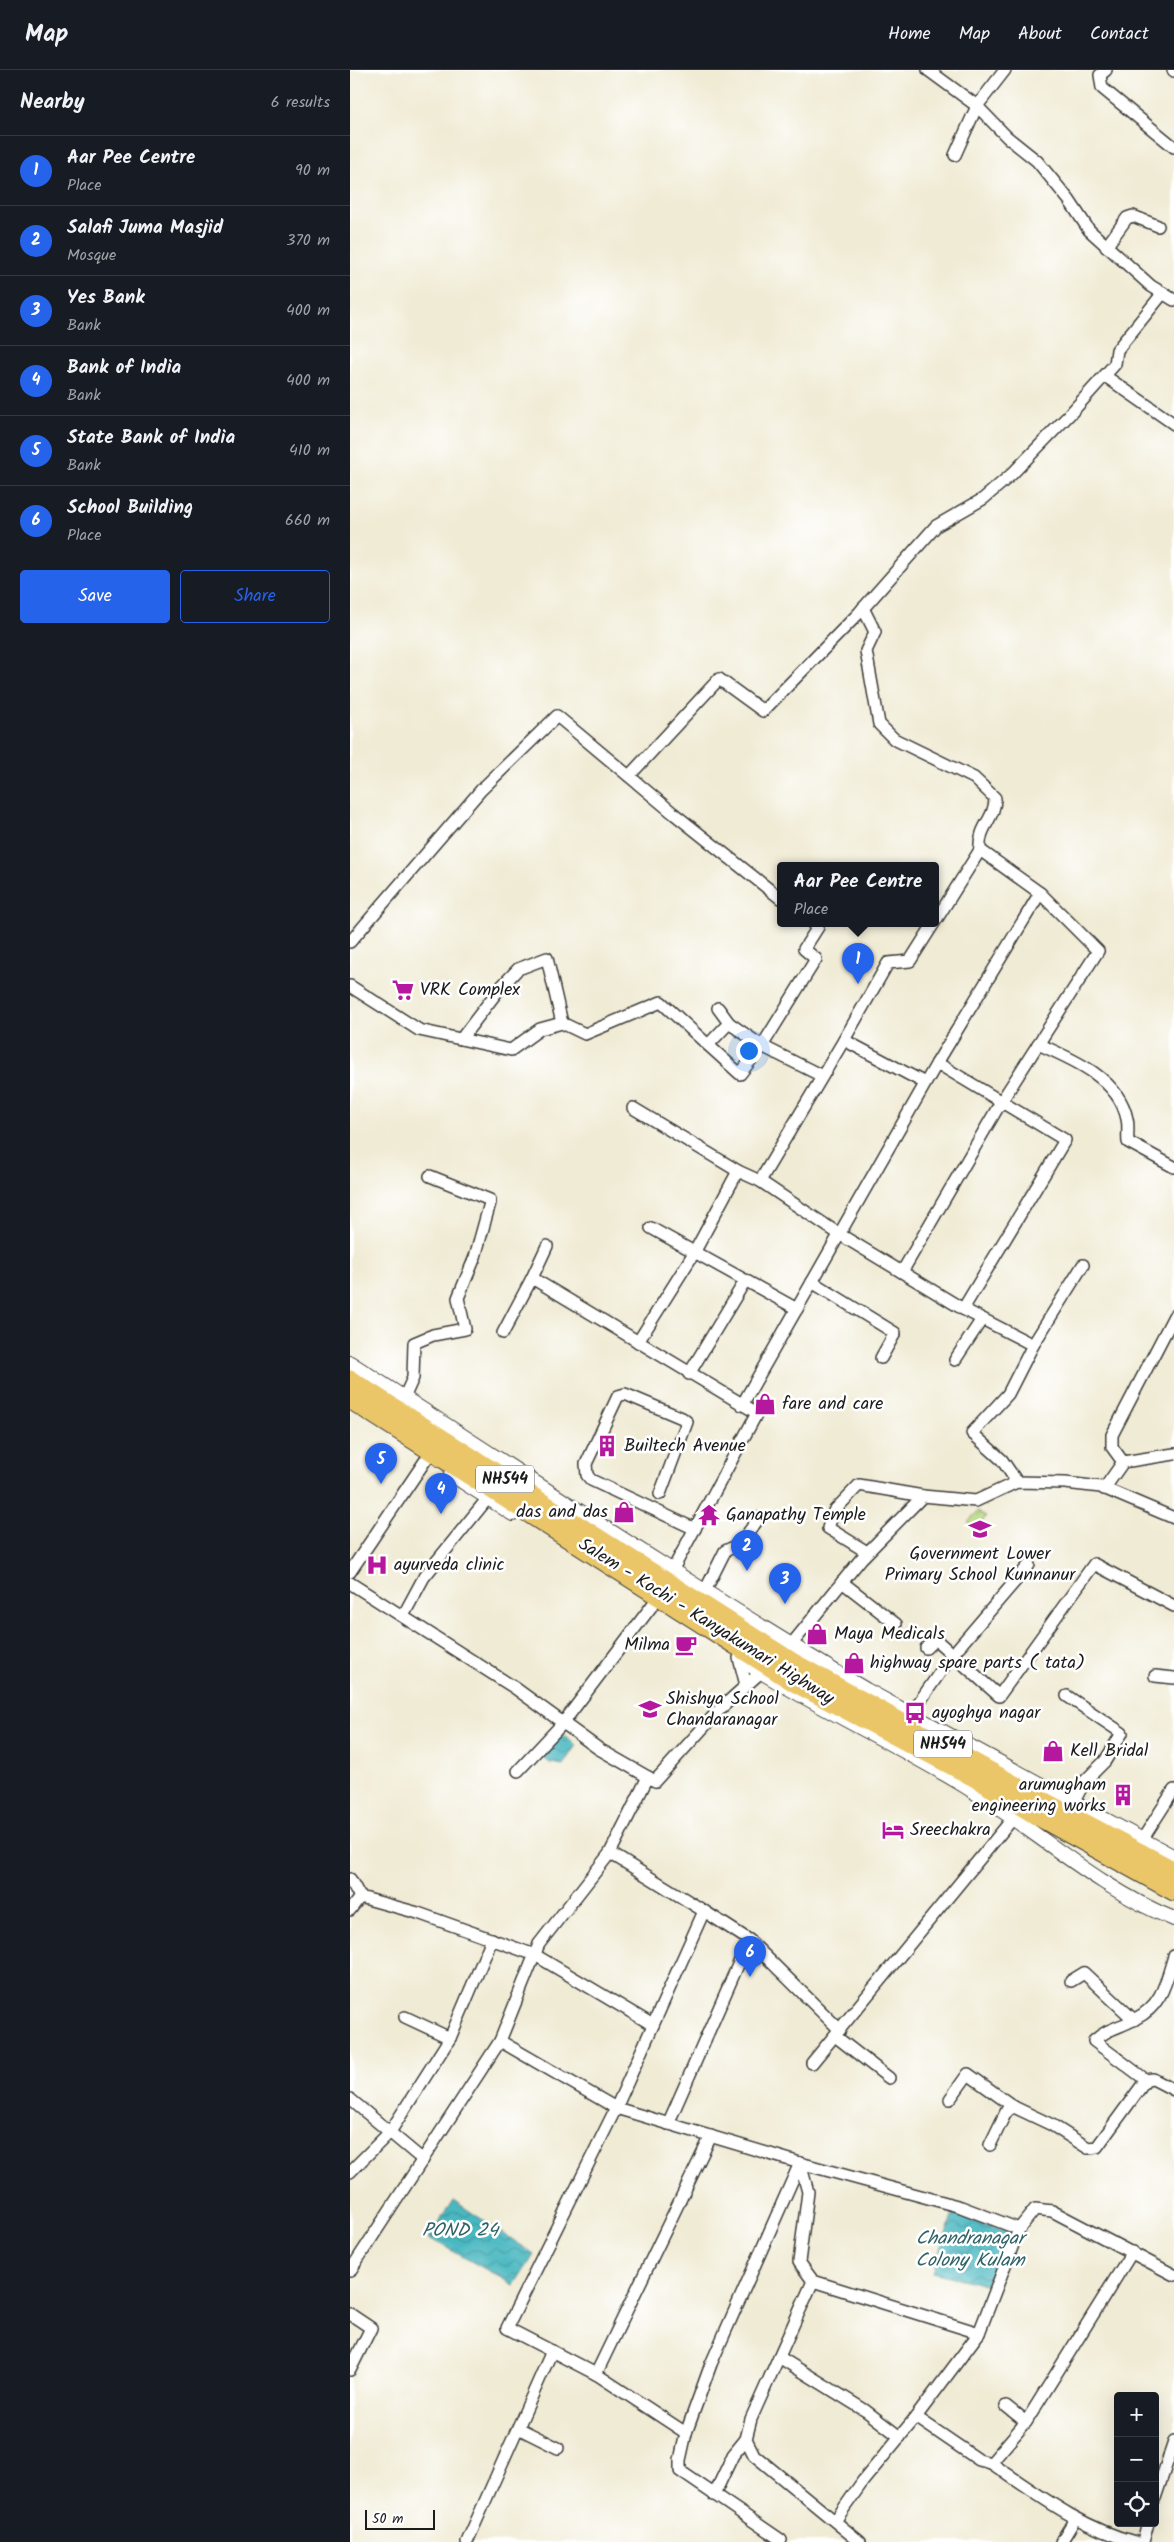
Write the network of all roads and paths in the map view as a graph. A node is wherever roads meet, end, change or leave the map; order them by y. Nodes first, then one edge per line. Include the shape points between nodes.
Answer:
1 (928, 70) edge
2 (1005, 70) edge
3 (1106, 70) edge
4 (977, 106) junction
5 (1174, 147) edge
6 (955, 155) dead end
7 (1158, 226) dead end
8 (1106, 247) junction
9 (1163, 294) junction
10 (1174, 300) edge
11 (1105, 376) junction
12 (1174, 424) edge
13 (863, 608) junction
14 (629, 776) junction
15 (980, 850) junction
16 (1040, 893) junction
17 (777, 896) edge
18 (939, 916) edge
19 (818, 927) edge
20 (932, 927) edge
21 (350, 942) edge
22 (350, 986) edge
23 (718, 1008) dead end
24 (562, 1022) junction
25 (729, 1023) junction
26 (461, 1039) junction
27 (844, 1040) junction
28 (1038, 1044) junction
29 (708, 1046) junction
30 (762, 1046) junction
31 (937, 1063) junction
32 (822, 1076) junction
33 (925, 1083) junction
34 (1001, 1102) junction
35 (633, 1108) dead end
36 (1174, 1166) edge
37 (738, 1171) junction
38 (430, 1176) dead end
39 (760, 1181) junction
40 (651, 1228) dead end
41 (839, 1234) junction
42 (548, 1246) dead end
43 (694, 1253) junction
44 (1083, 1265) dead end
45 (902, 1272) junction
46 (532, 1278) junction
47 (745, 1280) junction
48 (812, 1282) junction
49 (797, 1309) junction
50 (963, 1309) junction
51 (1174, 1316) edge
52 (982, 1319) junction
53 (503, 1333) dead end
54 (638, 1342) junction
55 (1034, 1345) junction
56 (881, 1358) dead end
57 (955, 1360) dead end
58 (350, 1363) edge
59 (690, 1374) junction
60 (350, 1380) edge
61 (404, 1398) junction
62 (350, 1399) edge
63 (742, 1404) junction
64 (350, 1410) edge
65 (1174, 1454) edge
66 (426, 1458) junction
67 (1123, 1462) junction
68 (1016, 1482) junction
69 (1104, 1488) junction
70 (660, 1494) dead end
71 (922, 1496) junction
72 (488, 1498) junction
73 (759, 1518) dead end
74 (1174, 1518) edge
75 (695, 1529) junction
76 (867, 1552) junction
77 (1030, 1564) dead end
78 (672, 1571) junction
79 (350, 1572) edge
80 (842, 1582) junction
81 (350, 1583) edge
82 (704, 1591) junction
83 (654, 1603) junction
84 (1174, 1606) edge
85 (403, 1616) junction
86 (896, 1624) dead end
87 (791, 1645) junction
88 (926, 1648) dead end
89 (952, 1655) junction
90 (739, 1658) junction
91 (761, 1672) junction
92 (1155, 1676) dead end
93 (1174, 1678) edge
94 (746, 1685) junction
95 (1067, 1696) dead end
96 (911, 1714) junction
97 (563, 1723) junction
98 (518, 1771) dead end
99 (648, 1777) junction
100 (1174, 1790) edge
101 (1073, 1803) junction
102 (1014, 1817) junction
103 (1142, 1840) junction
104 (610, 1852) junction
105 (1174, 1857) edge
106 (1174, 1870) edge
107 (350, 1879) edge
108 (1174, 1891) edge
109 (360, 1897) junction
110 (350, 1910) edge
111 (704, 1911) junction
112 (1174, 1919) edge
113 (492, 1939) junction
114 (749, 1940) junction
115 (535, 1955) junction
116 (1174, 1956) edge
117 (1071, 1981) dead end
118 (405, 2017) dead end
119 (1134, 2020) junction
120 (653, 2025) junction
121 (838, 2033) junction
122 (450, 2038) junction
123 (500, 2041) junction
124 (812, 2063) dead end
125 (889, 2078) dead end
126 (1146, 2080) junction
127 (1174, 2090) edge
128 (350, 2099) edge
129 (950, 2099) dead end
130 (1014, 2107) junction
131 (616, 2108) junction
132 (668, 2124) junction
133 (390, 2132) junction
134 (711, 2136) junction
135 (990, 2145) dead end
136 (423, 2160) junction
137 (800, 2163) junction
138 (350, 2172) edge
139 (1019, 2229) junction
140 (1132, 2252) junction
141 (350, 2271) edge
142 (1174, 2275) edge
143 (813, 2280) junction
144 (350, 2314) edge
145 (979, 2333) junction
146 (552, 2351) junction
147 (778, 2357) junction
148 (350, 2370) edge
149 (596, 2374) junction
150 (1006, 2406) dead end
151 (916, 2417) junction
152 (1026, 2422) junction
153 (518, 2428) junction
154 (686, 2433) junction
155 (900, 2438) junction
156 (746, 2439) junction
157 (1174, 2442) edge
158 (558, 2448) dead end
159 (991, 2463) junction
160 (1159, 2486) edge
161 (714, 2495) junction
162 (1075, 2519) junction
163 (835, 2521) junction
164 (1147, 2527) edge
165 (781, 2541) edge
166 (467, 2542) edge
167 (860, 2542) edge
168 (1061, 2542) edge
169 (1135, 2542) edge
170 (1144, 2542) edge

1 - 4 street
2 - 4 street
3 - 5 street via 1100,76 1102,88
4 - 6 street
4 - 8 street via 1007,137 1037,161 1089,230
7 - 8 street via 1132,216 1127,218
8 - 9 street
9 - 10 street
9 - 11 street via 1117,350 1115,364
11 - 12 street
11 - 13 street via 984,499 936,526
13 - 14 street via 763,711 719,679
13 - 15 street via 875,632 866,651 879,724 894,739 974,778 995,798 995,810 979,836
14 - 17 street
14 - 21 street via 557,716 481,790
15 - 16 street
15 - 18 street
16 - 28 street via 1098,951
16 - 31 street
19 - 30 street via 804,949 816,959
20 - 27 street via 910,961 888,963
22 - 26 street via 419,1030
23 - 25 street
24 - 26 street via 540,1029 511,1050
24 - 26 street via 547,958 518,969
24 - 29 street via 585,1034 661,1002
25 - 29 street
25 - 30 street
27 - 32 street
27 - 33 street
28 - 34 street
28 - 36 street via 1096,1073 1120,1100 1127,1119 1128,1142
29 - 30 street via 740,1074
30 - 32 street
31 - 33 street
31 - 34 street
32 - 39 street
33 - 41 street
34 - 45 street
34 - 50 street via 1066,1140
35 - 37 street
37 - 39 street
37 - 43 street
38 - 61 street via 479,1194 490,1200 490,1204 475,1257 458,1298 465,1329 433,1335 414,1343 412,1378
39 - 41 street
40 - 43 street
41 - 45 street
41 - 48 street
42 - 46 street
43 - 47 street
43 - 54 street
44 - 55 street
45 - 50 street
46 - 53 street
46 - 54 street
47 - 49 street
47 - 59 street
48 - 49 street
48 - 56 street via 894,1333
49 - 63 street
50 - 52 street
51 - 67 street via 1112,1435 1112,1447
52 - 55 street
52 - 57 street
54 - 59 street
55 - 68 street via 1008,1394 972,1433 1002,1460
58 - 61 street
59 - 63 street
60 - 106 highway, Salem - Kochi - Kanyakumari Highway / NH544 via 792,1662
61 - 78 street
62 - 108 highway, Salem - Kochi - Kanyakumari Highway / NH544 via 794,1682 974,1777
63 - 75 street via 757,1413
64 - 66 street
65 - 67 street
66 - 72 street
66 - 79 street
67 - 69 street
68 - 69 street via 1065,1482
68 - 71 street via 976,1501
69 - 74 street
70 - 75 street via 687,1422 625,1394 618,1396 586,1464 587,1475 591,1480
71 - 76 street
71 - 76 street via 859,1486 834,1510 828,1528
72 - 83 street
72 - 85 street via 424,1577
73 - 82 street via 740,1544 725,1550
75 - 78 street
76 - 80 street
77 - 89 street
78 - 82 street
80 - 86 street
80 - 87 street
81 - 85 street
82 - 87 street
83 - 90 street
83 - 97 street
84 - 89 street via 1094,1564 999,1696
85 - 97 street
87 - 96 street
88 - 89 street via 935,1640
89 - 96 street
90 - 91 street
90 - 94 street
91 - 94 street
91 - 102 street via 960,1783
92 - 93 street
94 - 99 street via 655,1780
95 - 101 street via 1122,1732
96 - 101 street
97 - 98 street
97 - 99 street
99 - 104 street
100 - 103 street
101 - 103 street
102 - 112 street via 1116,1889
102 - 121 street
103 - 105 street
104 - 111 street
104 - 115 street via 539,1944
107 - 109 street
109 - 110 street
109 - 113 street
111 - 114 street
111 - 120 street
113 - 115 street
113 - 122 street
114 - 121 street
114 - 132 street
115 - 120 street
115 - 123 street
116 - 119 street via 1159,1999
117 - 119 street via 1084,1973
118 - 122 street
119 - 126 street via 1105,2031 1094,2041
120 - 131 street
121 - 124 street
121 - 125 street
122 - 133 street
123 - 131 street
123 - 136 street
126 - 127 street via 1153,2079
126 - 130 street via 1097,2147 1088,2148 1052,2125
128 - 133 street
129 - 130 street via 968,2074
130 - 135 street via 1007,2110
131 - 132 street
131 - 146 street via 507,2328
132 - 134 street
133 - 136 street
133 - 138 street
134 - 137 street
134 - 149 street
136 - 141 street
137 - 139 street via 961,2207
137 - 143 street via 808,2192 799,2262
137 - 154 street via 711,2364
139 - 140 street via 1035,2209 1052,2211
139 - 145 street
140 - 142 street
140 - 152 street
143 - 145 street
143 - 147 street
144 - 148 street via 371,2328
145 - 151 street
146 - 149 street
146 - 153 street
147 - 155 street via 866,2411
147 - 156 street via 751,2419
149 - 154 street
150 - 152 street
151 - 155 street
151 - 159 street via 979,2460
152 - 159 street
153 - 158 street
153 - 166 street
154 - 161 street via 680,2472
155 - 163 street via 863,2481
156 - 161 street via 733,2455
156 - 163 street via 754,2455
157 - 160 street
159 - 162 street
161 - 165 street
162 - 168 street
162 - 169 street via 1109,2536
163 - 167 street
164 - 170 street

